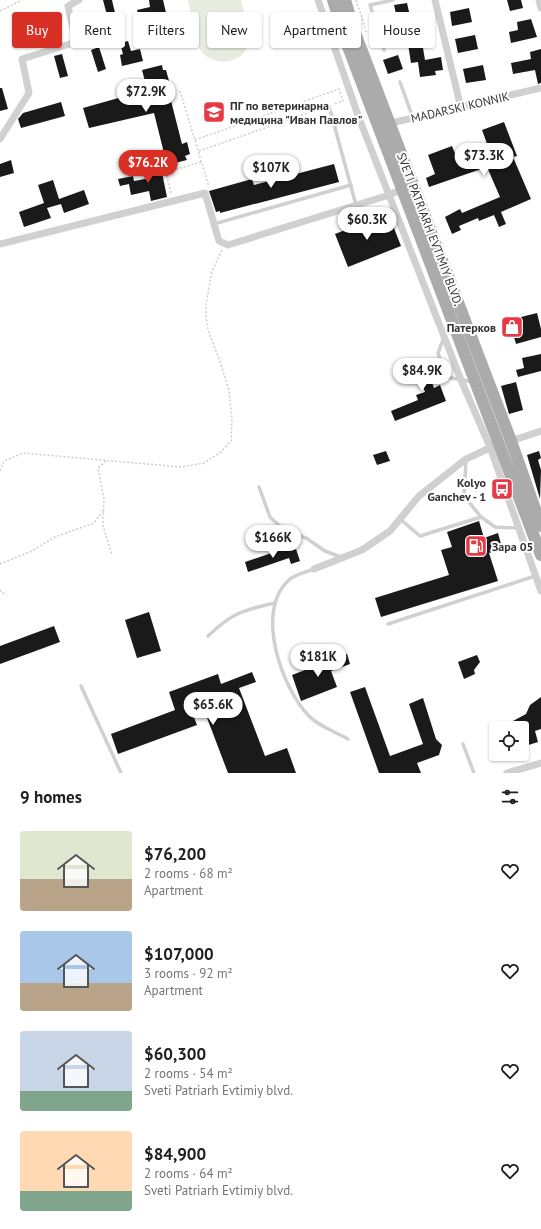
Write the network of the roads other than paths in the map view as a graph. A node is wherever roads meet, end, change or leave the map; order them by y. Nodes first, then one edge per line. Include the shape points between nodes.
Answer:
1 (79, 0) edge
2 (318, 0) edge
3 (333, 0) edge
4 (345, 0) edge
5 (393, 0) edge
6 (435, 0) edge
7 (539, 0) edge
8 (541, 8) edge
9 (384, 50) dead end
10 (400, 82) dead end
11 (541, 88) edge
12 (329, 106) road end
13 (461, 108) junction
14 (413, 118) junction
15 (385, 125) junction
16 (0, 139) edge
17 (351, 185) junction
18 (402, 188) junction
19 (389, 195) junction
20 (356, 205) junction
21 (214, 224) junction
22 (0, 244) edge
23 (451, 320) junction
24 (444, 336) junction
25 (461, 380) junction
26 (475, 382) junction
27 (541, 431) edge
28 (511, 441) junction
29 (494, 446) junction
30 (466, 459) junction
31 (259, 487) dead end
32 (481, 517) junction
33 (400, 519) junction
34 (541, 526) edge
35 (518, 528) junction
36 (541, 555) edge
37 (342, 558) junction
38 (314, 568) joint
39 (536, 576) junction
40 (541, 591) edge
41 (275, 603) junction
42 (388, 624) dead end
43 (208, 636) dead end
44 (81, 686) dead end
45 (348, 739) dead end
46 (462, 744) dead end
47 (541, 763) edge
48 (121, 773) edge
49 (474, 773) edge
50 (506, 773) edge

1 - 16 street via 68,6 76,42 22,59 29,92
2 - 19 street
3 - 15 main road, SVETI PATRIARH EVTIMIY BLVD. via 344,36
4 - 15 main road, SVETI PATRIARH EVTIMIY BLVD.
5 - 9 lane via 370,5
6 - 13 street
7 - 8 street
10 - 14 lane
11 - 13 street, MADARSKI KONNIK
12 - 17 lane
13 - 14 street, MADARSKI KONNIK
14 - 15 street, MADARSKI KONNIK
15 - 18 main road, SVETI PATRIARH EVTIMIY BLVD.
15 - 28 main road, SVETI PATRIARH EVTIMIY BLVD.
17 - 20 lane
17 - 21 lane
18 - 19 street
18 - 23 main road, SVETI PATRIARH EVTIMIY BLVD.
19 - 20 street
19 - 24 street
20 - 21 street via 228,245 219,241
21 - 22 street via 205,193
23 - 24 lane
23 - 26 main road, SVETI PATRIARH EVTIMIY BLVD.
24 - 25 street
24 - 25 lane via 438,353 446,377
25 - 26 lane
25 - 29 street
26 - 29 main road, SVETI PATRIARH EVTIMIY BLVD.
27 - 28 street
28 - 29 street
28 - 34 main road, SVETI PATRIARH EVTIMIY BLVD.
29 - 30 street
29 - 35 street
29 - 36 main road, SVETI PATRIARH EVTIMIY BLVD.
30 - 32 lane via 464,496
30 - 33 street via 419,496
31 - 37 lane via 270,517 285,531 306,538 325,552
32 - 33 lane via 420,536
32 - 35 lane via 495,527
33 - 37 street via 390,531 362,550
35 - 39 street
37 - 38 street
38 - 41 lane via 290,579 283,586
39 - 40 street
39 - 42 lane
41 - 43 lane via 242,610 221,623
41 - 45 lane via 273,631 276,656 295,700 310,717
44 - 48 lane
46 - 49 lane
47 - 50 street

